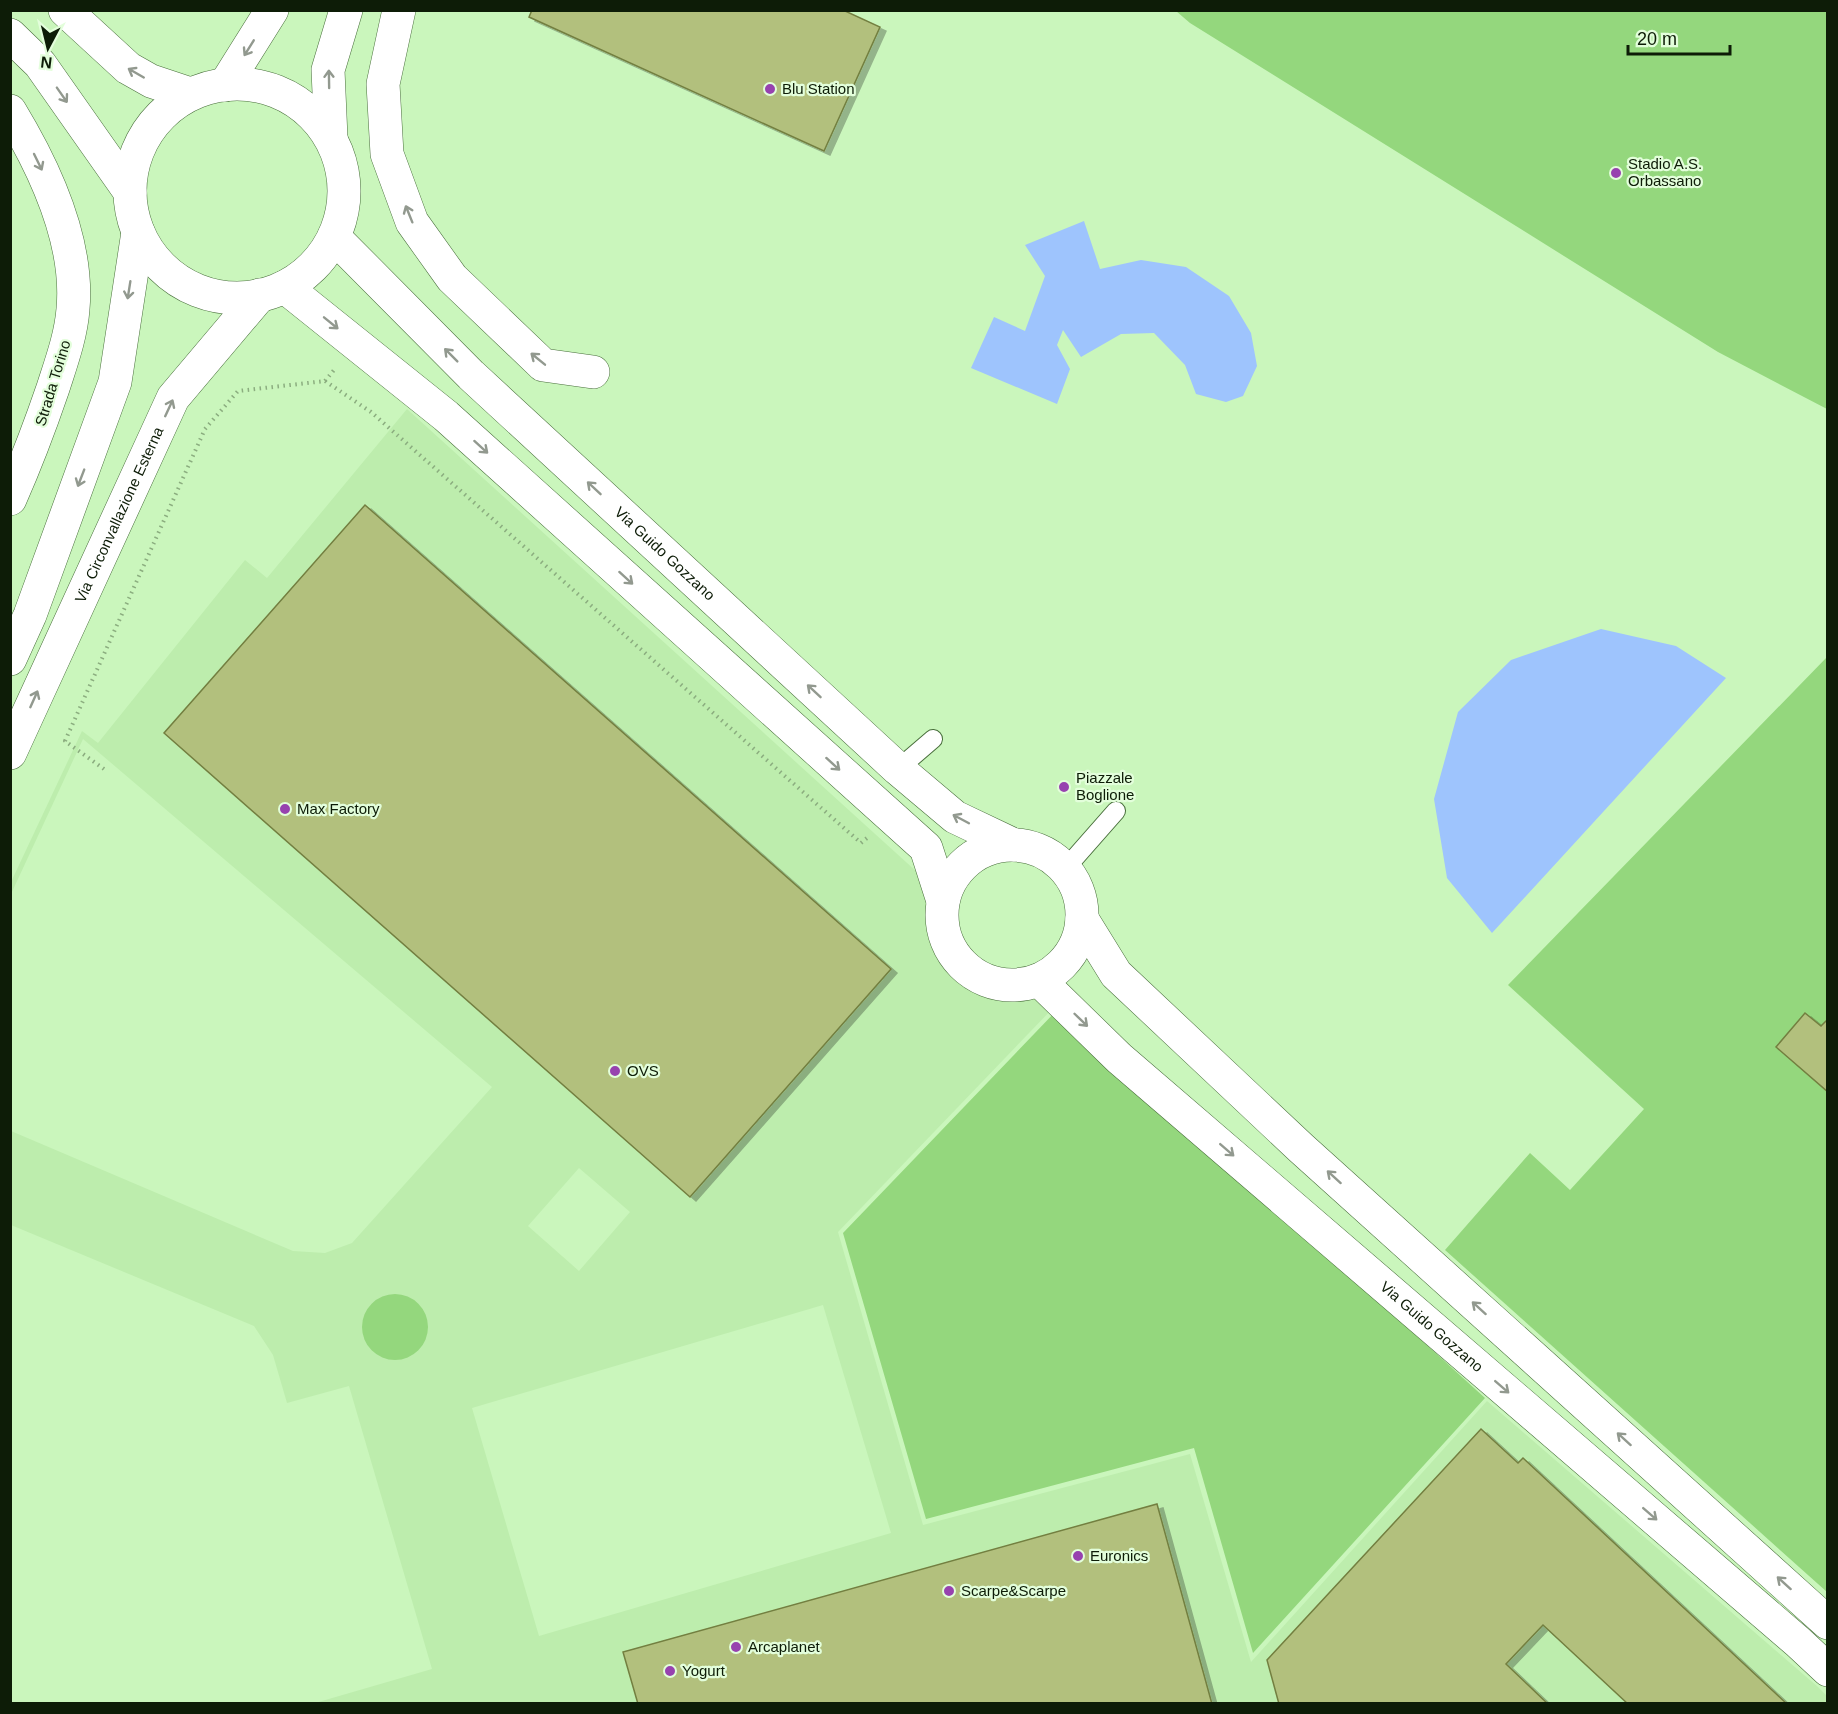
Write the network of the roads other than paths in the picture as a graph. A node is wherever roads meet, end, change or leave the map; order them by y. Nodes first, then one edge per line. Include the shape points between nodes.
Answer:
1 (65, 10) edge
2 (272, 10) edge
3 (346, 10) edge
4 (399, 10) edge
5 (10, 35) edge
6 (225, 85) junction
7 (190, 94) junction
8 (10, 111) edge
9 (331, 138) junction
10 (130, 192) junction
11 (138, 232) junction
12 (334, 237) junction
13 (273, 291) junction
14 (593, 372) dead end
15 (10, 499) edge
16 (10, 659) edge
17 (933, 739) dead end
18 (10, 753) edge
19 (898, 768) junction
20 (1116, 811) dead end
21 (1014, 845) junction
22 (1065, 869) junction
23 (943, 901) junction
24 (1082, 919) junction
25 (1039, 980) junction
26 (1827, 1623) edge
27 (1827, 1670) edge

7 -> 1 street via 151,81 128,68
2 -> 6 street
9 -> 3 street, Via Circonvallazione Esterna via 328,70
14 -> 4 street via 543,365 452,278 412,222 387,154 383,84
5 -> 10 street via 39,64
6 - 7 street, Via Circonvallazione Esterna
6 - 9 street, Via Circonvallazione Esterna via 262,86 289,97 313,114
7 - 10 street, Via Circonvallazione Esterna via 165,111 146,134 134,162
8 -> 15 street, Strada Torino via 27,139 59,212 71,261 74,308 64,355 32,450
9 - 12 street, Via Circonvallazione Esterna via 343,170 344,204
10 - 11 street, Via Circonvallazione Esterna
11 - 13 street, Via Circonvallazione Esterna via 153,257 175,278 201,292 231,298
11 -> 16 street, Via Circonvallazione Esterna via 115,382 30,615
12 - 13 street, Via Circonvallazione Esterna via 314,266
19 -> 12 street, Via Guido Gozzano via 471,375
18 -> 13 street, Via Circonvallazione Esterna via 173,398
13 -> 23 street via 446,416 892,817 926,848
17 - 19 lane
21 -> 19 street, Via Guido Gozzano via 955,817
20 - 22 lane
21 - 22 street via 1050,856
21 - 23 street via 989,849 968,860 952,878
22 - 24 street via 1081,901
23 - 25 street via 942,922 948,943 959,961 976,975 996,983 1018,985
24 - 25 street via 1069,956
26 -> 24 street via 1301,1148 1116,975
25 -> 27 street, Via Guido Gozzano via 1119,1058

